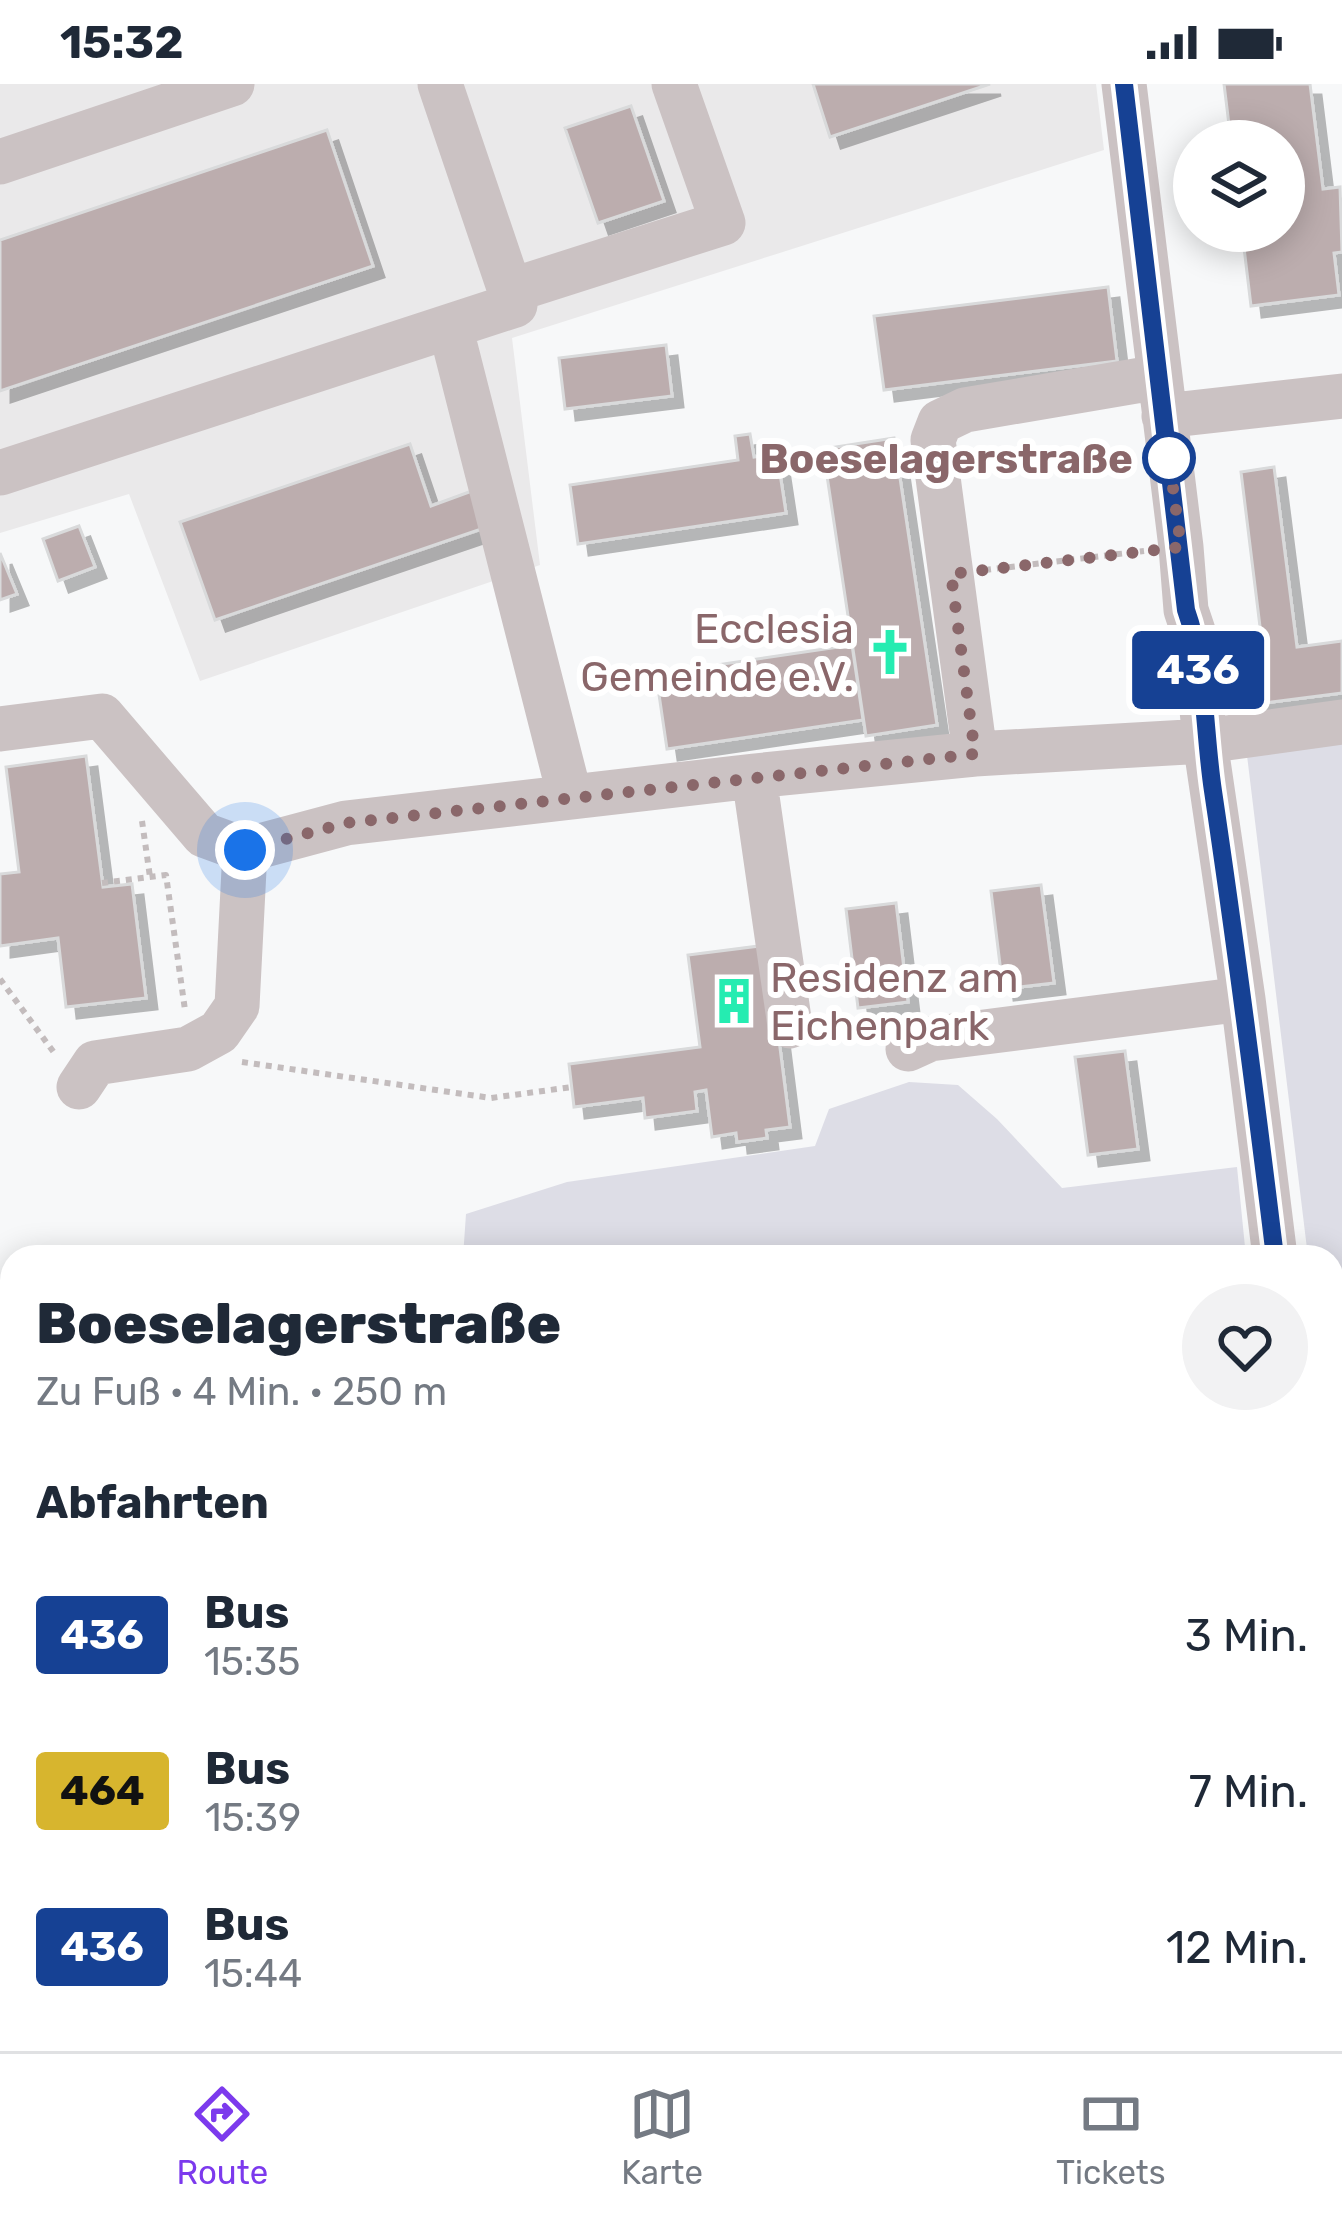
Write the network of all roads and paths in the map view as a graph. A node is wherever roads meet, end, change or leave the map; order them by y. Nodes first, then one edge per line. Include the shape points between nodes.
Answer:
1 (232, 84) edge
2 (440, 84) edge
3 (674, 84) edge
4 (1124, 84) edge
5 (0, 162) edge
6 (510, 291) junction
7 (450, 326) junction
8 (1162, 396) junction
9 (1342, 396) edge
10 (0, 473) edge
11 (1181, 547) junction
12 (951, 574) junction
13 (1342, 722) edge
14 (0, 729) edge
15 (1205, 741) junction
16 (975, 754) junction
17 (754, 776) junction
18 (569, 797) junction
19 (245, 850) junction
20 (102, 883) dead end
21 (0, 979) edge
22 (1243, 999) junction
23 (790, 1026) dead end
24 (208, 1037) junction
25 (908, 1048) dead end
26 (79, 1087) joint
27 (572, 1088) dead end
28 (1274, 1245) edge

1 - 5 street
2 - 6 street
3 - 6 street via 723,223
4 - 8 street
6 - 7 street via 515,305
7 - 10 street
7 - 18 street
8 - 9 street
8 - 11 street
8 - 12 street via 965,410 940,422 933,440
11 - 12 path
11 - 15 street
12 - 16 street
13 - 15 street
14 - 19 street via 102,716 204,835
15 - 16 street
15 - 22 street
16 - 17 street
17 - 18 street
17 - 23 street
18 - 19 street via 346,823
19 - 24 street via 237,1006
20 - 24 path via 166,875 185,1013 198,1017
21 - 26 path
22 - 25 street
22 - 28 street
24 - 26 street via 188,1048 94,1063
24 - 27 path via 220,1059 490,1098

